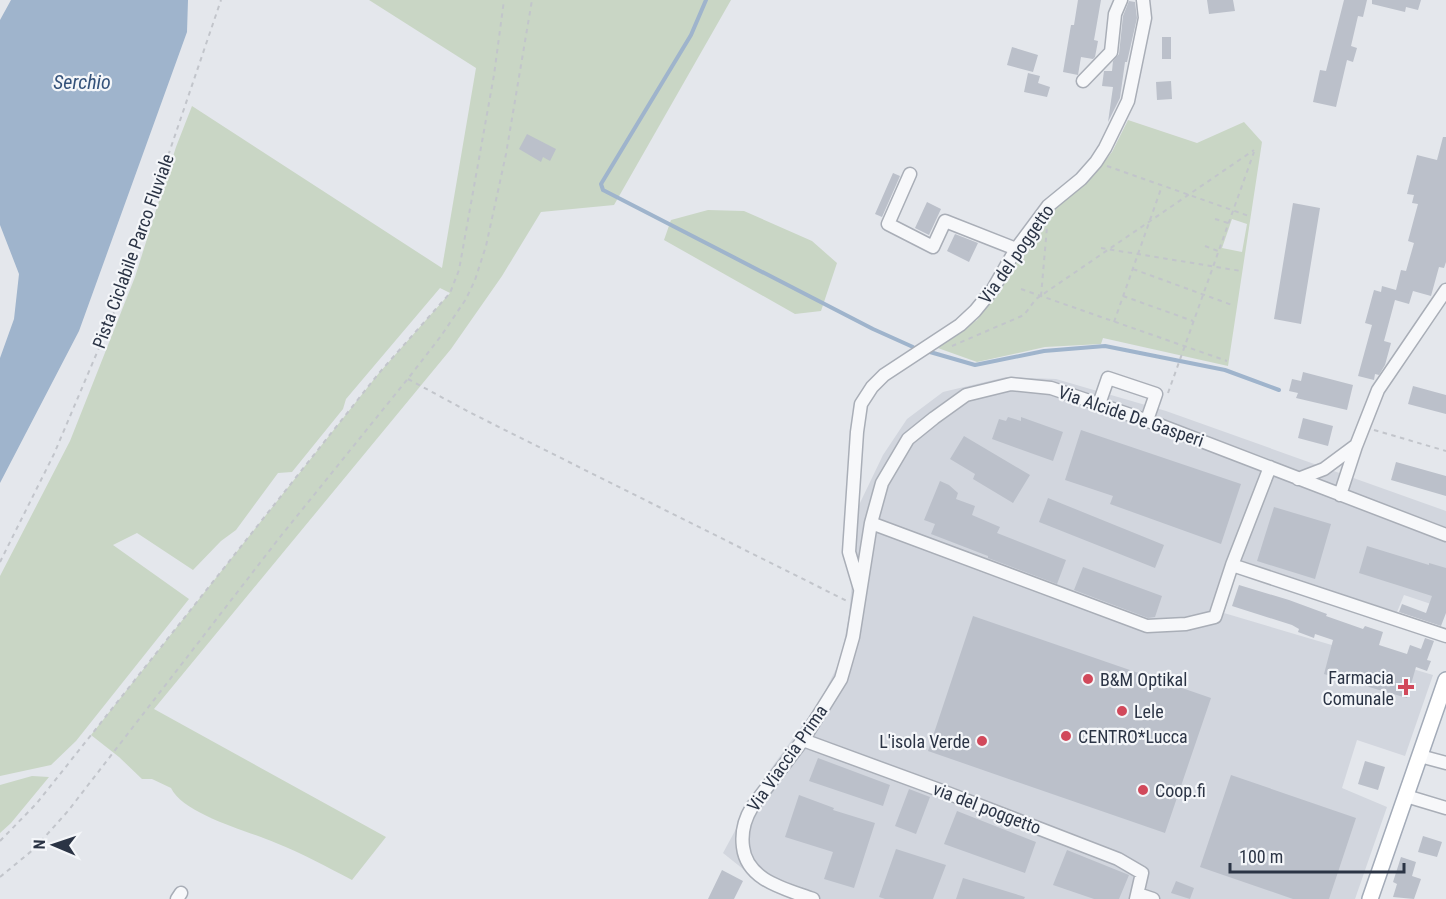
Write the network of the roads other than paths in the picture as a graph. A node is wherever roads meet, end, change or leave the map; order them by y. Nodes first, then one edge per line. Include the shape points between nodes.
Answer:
1 (1121, 0) edge
2 (1143, 0) edge
3 (1083, 81) dead end
4 (910, 174) dead end
5 (1016, 249) junction
6 (1446, 290) edge
7 (1099, 404) junction
8 (1147, 420) junction
9 (1356, 446) junction
10 (1270, 467) junction
11 (1298, 479) junction
12 (1340, 495) junction
13 (871, 523) junction
14 (1446, 535) edge
15 (1232, 566) junction
16 (861, 586) junction
17 (1446, 636) edge
18 (1446, 680) edge
19 (803, 740) junction
20 (1420, 756) junction
21 (1446, 764) edge
22 (1406, 796) junction
23 (1446, 808) edge
24 (1137, 896) edge
25 (813, 899) edge
26 (1153, 899) edge
27 (1370, 899) edge

1 - 3 street via 1115,14 1111,52
2 - 5 street, Via del poggetto via 1145,18 1128,101 1105,148 1081,179 1048,206
4 - 5 street via 888,224 933,247 945,221
5 - 16 street, Via del poggetto via 975,311 884,375 861,404 849,552
6 - 9 street via 1378,390
7 - 8 street, Via Alcide De Gasperi
7 - 8 street via 1108,378 1156,394
7 - 13 street, Via Alcide De Gasperi via 1051,388 1011,384 966,395 908,439 882,483
8 - 10 street, Via Alcide De Gasperi
9 - 11 street via 1324,469
9 - 12 street
10 - 11 street, Via Alcide De Gasperi
10 - 15 street
11 - 12 street, Via Alcide De Gasperi
12 - 14 street, Via Alcide De Gasperi
13 - 15 street via 1147,626 1186,624 1215,617
13 - 16 street, Via Alcide De Gasperi
15 - 17 street
16 - 19 street, Via Viaccia Prima via 841,679
18 - 20 main road
19 - 24 street, via del poggetto via 1118,859 1142,873
19 - 25 street, Via Viaccia Prima via 746,817 742,840 745,860 760,877
20 - 21 street
20 - 22 main road
22 - 23 street
22 - 27 main road
24 - 26 street

